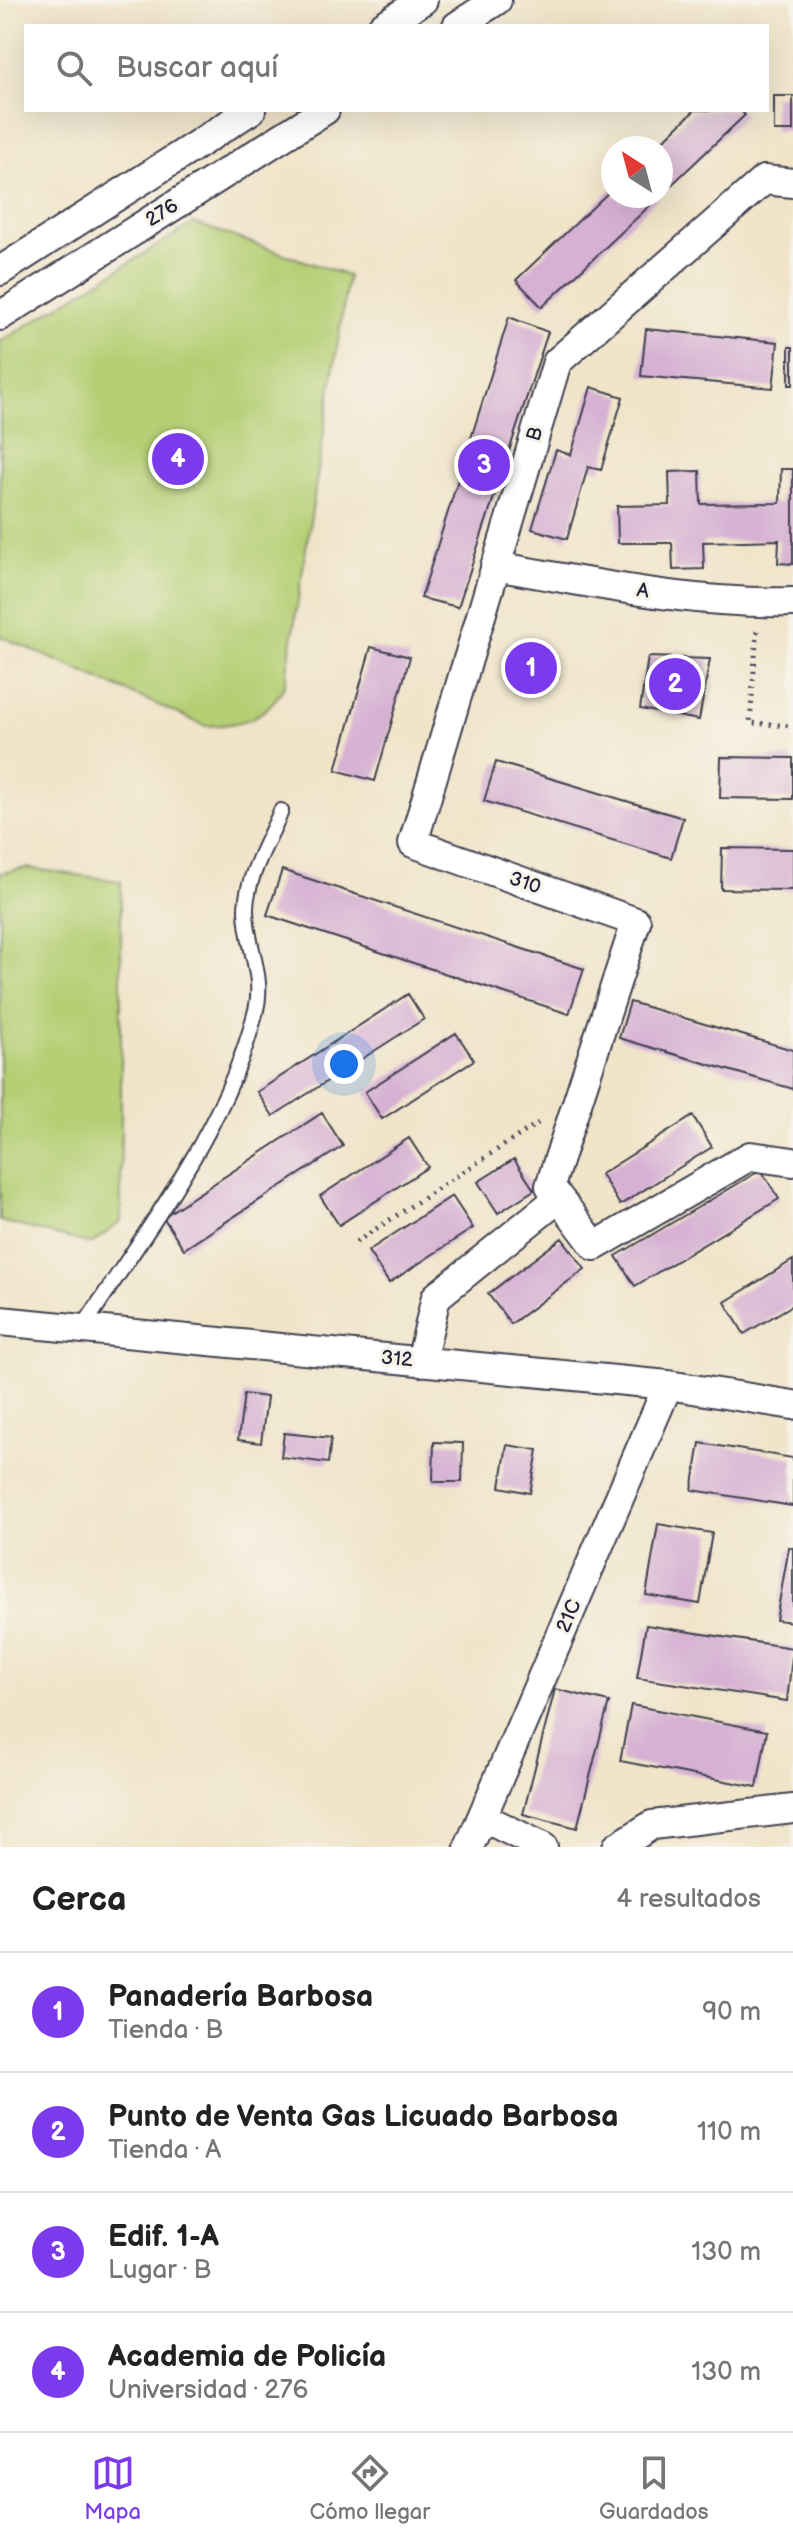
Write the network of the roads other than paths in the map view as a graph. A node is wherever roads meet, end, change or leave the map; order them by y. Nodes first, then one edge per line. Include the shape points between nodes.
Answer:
1 (423, 0) edge
2 (386, 24) edge
3 (248, 112) edge
4 (322, 112) edge
5 (793, 183) edge
6 (0, 271) edge
7 (0, 316) edge
8 (495, 566) junction
9 (793, 602) edge
10 (281, 811) dead end
11 (413, 843) joint
12 (793, 1162) edge
13 (559, 1198) junction
14 (0, 1321) edge
15 (82, 1329) junction
16 (421, 1362) junction
17 (668, 1385) junction
18 (793, 1405) edge
19 (793, 1809) edge
20 (482, 1817) junction
21 (469, 1847) edge
22 (543, 1847) edge
23 (617, 1847) edge

1 - 2 street
3 - 6 street, 276
4 - 7 street, 276
5 - 8 street, B via 764,180 557,362
8 - 9 street, A via 647,592
8 - 11 street, B
10 - 15 lane via 246,908 257,967 257,1006 239,1069 204,1140
11 - 13 street, 310 via 636,922 550,1186
12 - 13 street via 750,1156 595,1246
13 - 16 street via 436,1297
14 - 15 street, 312
15 - 16 street, 312
16 - 17 street, 312
17 - 18 street, 312
17 - 20 street, 21C
19 - 23 street via 652,1825
20 - 21 street, 21C
20 - 22 street

